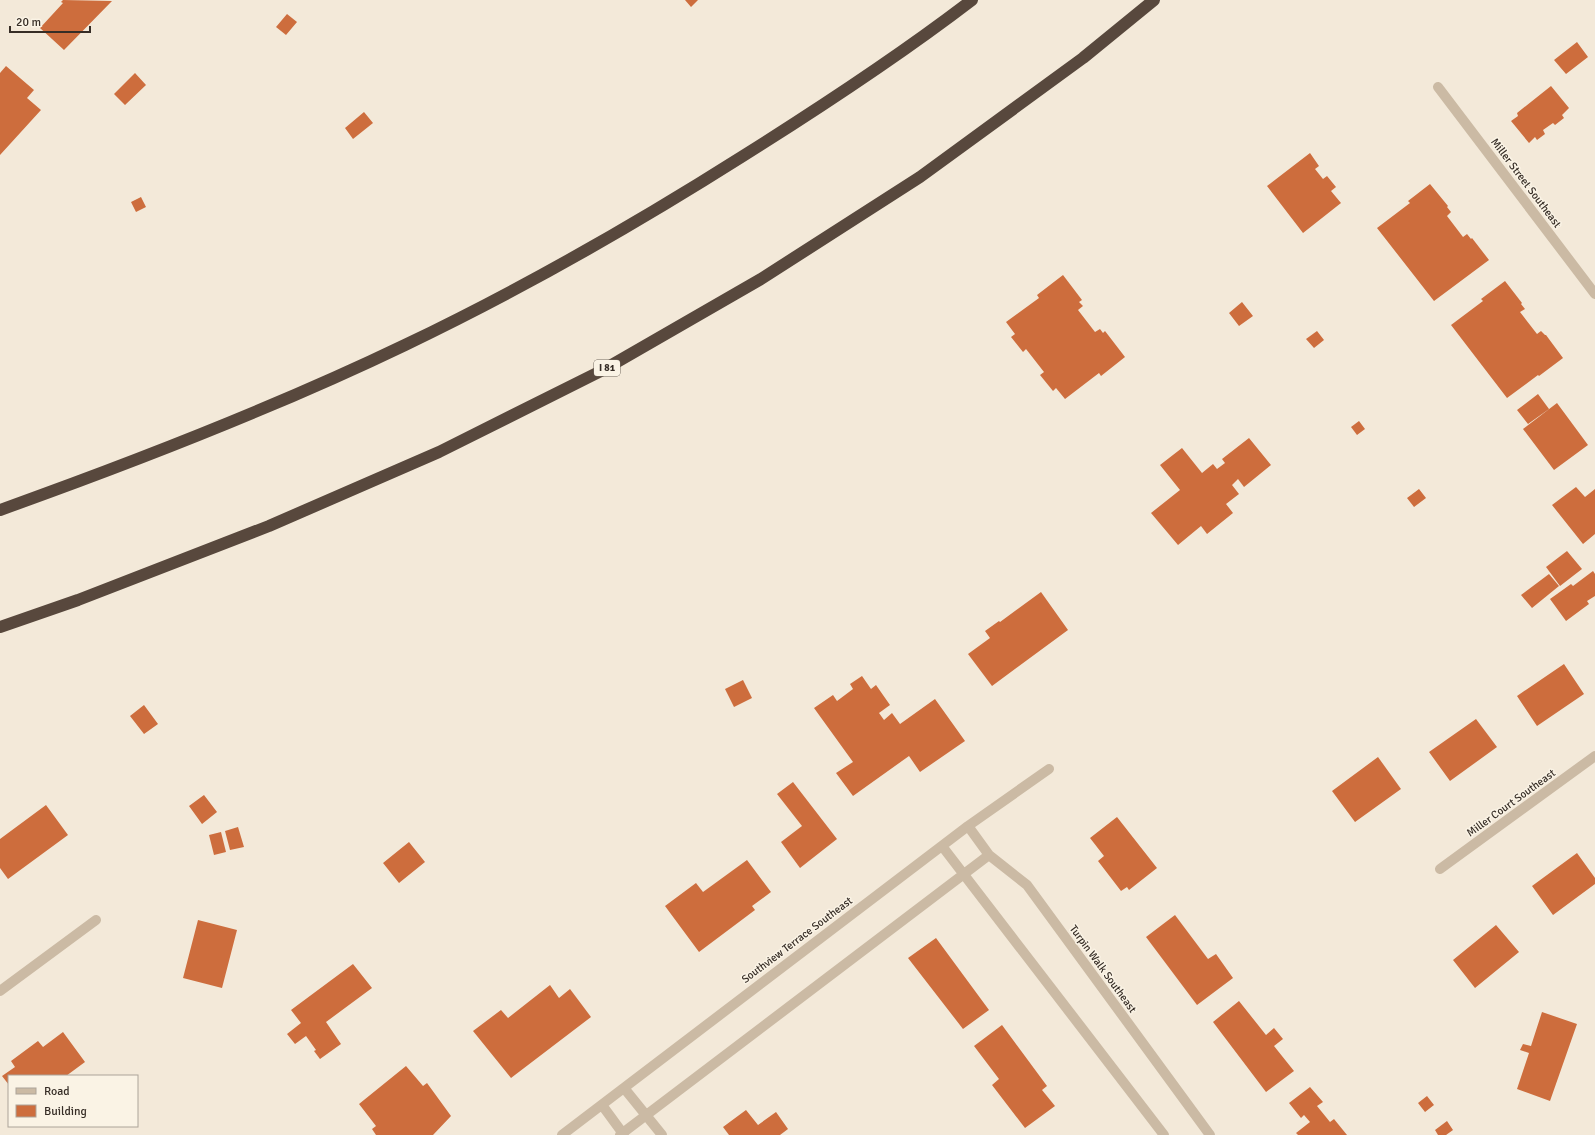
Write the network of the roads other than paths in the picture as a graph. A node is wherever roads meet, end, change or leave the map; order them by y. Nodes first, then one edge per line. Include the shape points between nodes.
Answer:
1 (972, 0) edge
2 (1154, 0) edge
3 (1438, 87) dead end
4 (1595, 294) edge
5 (0, 510) edge
6 (0, 627) edge
7 (1595, 756) edge
8 (1049, 769) dead end
9 (968, 826) junction
10 (942, 846) junction
11 (989, 855) junction
12 (1440, 869) dead end
13 (965, 875) junction
14 (96, 920) dead end
15 (0, 991) edge
16 (624, 1088) junction
17 (602, 1105) junction
18 (647, 1116) junction
19 (623, 1134) edge
20 (562, 1135) edge
21 (662, 1135) edge
22 (1164, 1135) edge
23 (1210, 1135) edge

1 - 5 highway via 814,111 666,204 535,280 405,345 257,412 98,475
2 - 6 highway, I 81 via 1083,58 920,177 761,279 603,370 440,452 269,526 78,600
3 - 4 street, Miller Street Southeast
7 - 12 street, Miller Court Southeast
8 - 9 street, Southview Terrace Southeast
9 - 10 street, Southview Terrace Southeast
9 - 11 street, Turpin Walk Southeast
10 - 13 street
10 - 16 street, Southview Terrace Southeast
11 - 13 street
11 - 23 street, Turpin Walk Southeast via 1027,885
13 - 18 street
13 - 22 street
14 - 15 street
16 - 17 street, Southview Terrace Southeast
16 - 18 street
17 - 19 street
17 - 20 street, Southview Terrace Southeast
18 - 19 street
18 - 21 street

